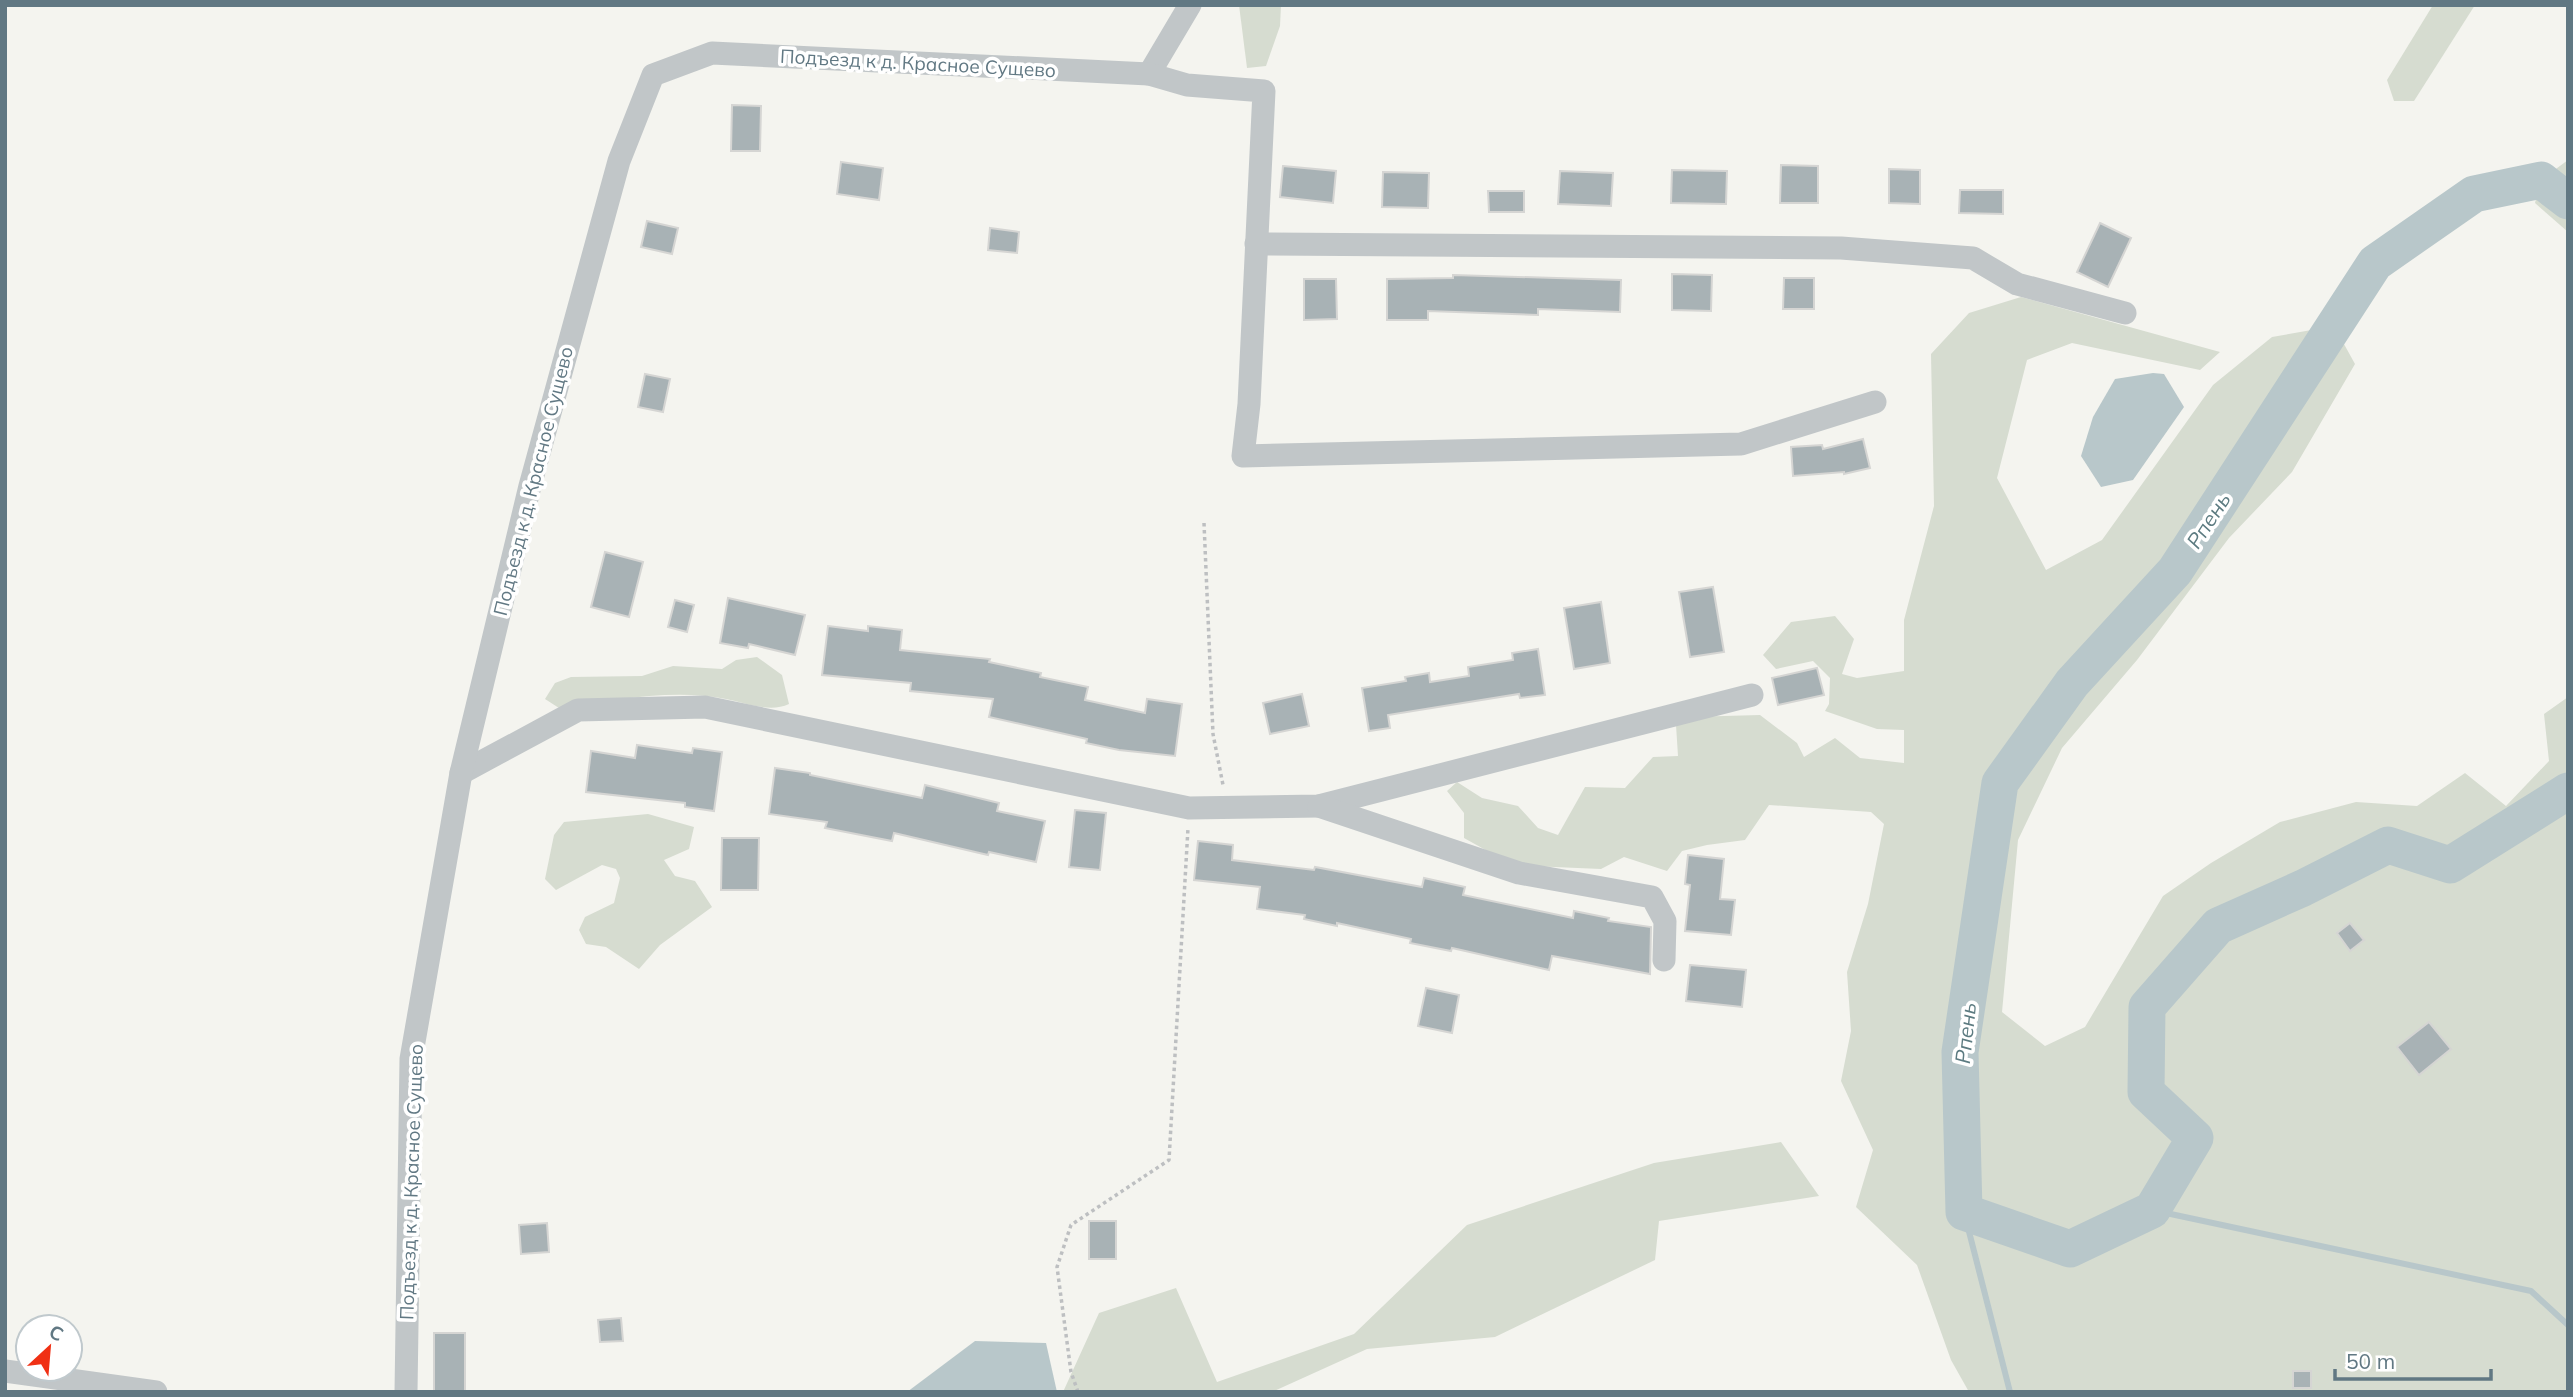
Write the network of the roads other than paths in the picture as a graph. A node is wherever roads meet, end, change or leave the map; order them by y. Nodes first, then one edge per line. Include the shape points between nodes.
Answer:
1 (1188, 8) edge
2 (1149, 74) junction
3 (1256, 244) junction
4 (2125, 313) dead end
5 (1875, 402) dead end
6 (1752, 695) dead end
7 (461, 773) junction
8 (1319, 806) junction
9 (1664, 960) dead end
10 (5, 1371) edge
11 (156, 1392) edge
12 (406, 1392) edge

1 - 2 street
2 - 3 street, Подъезд к д. Красное Сущево via 1187,85 1264,91
2 - 7 street, Подъезд к д. Красное Сущево via 712,53 653,75 615,174 530,486
3 - 4 street via 1841,247 1973,258 2017,284
3 - 5 street via 1243,456 1741,444
6 - 8 street
7 - 8 street via 578,710 705,706 1199,807
7 - 12 street, Подъезд к д. Красное Сущево via 411,1059
8 - 9 street via 1518,873 1651,897 1665,921
10 - 11 street

